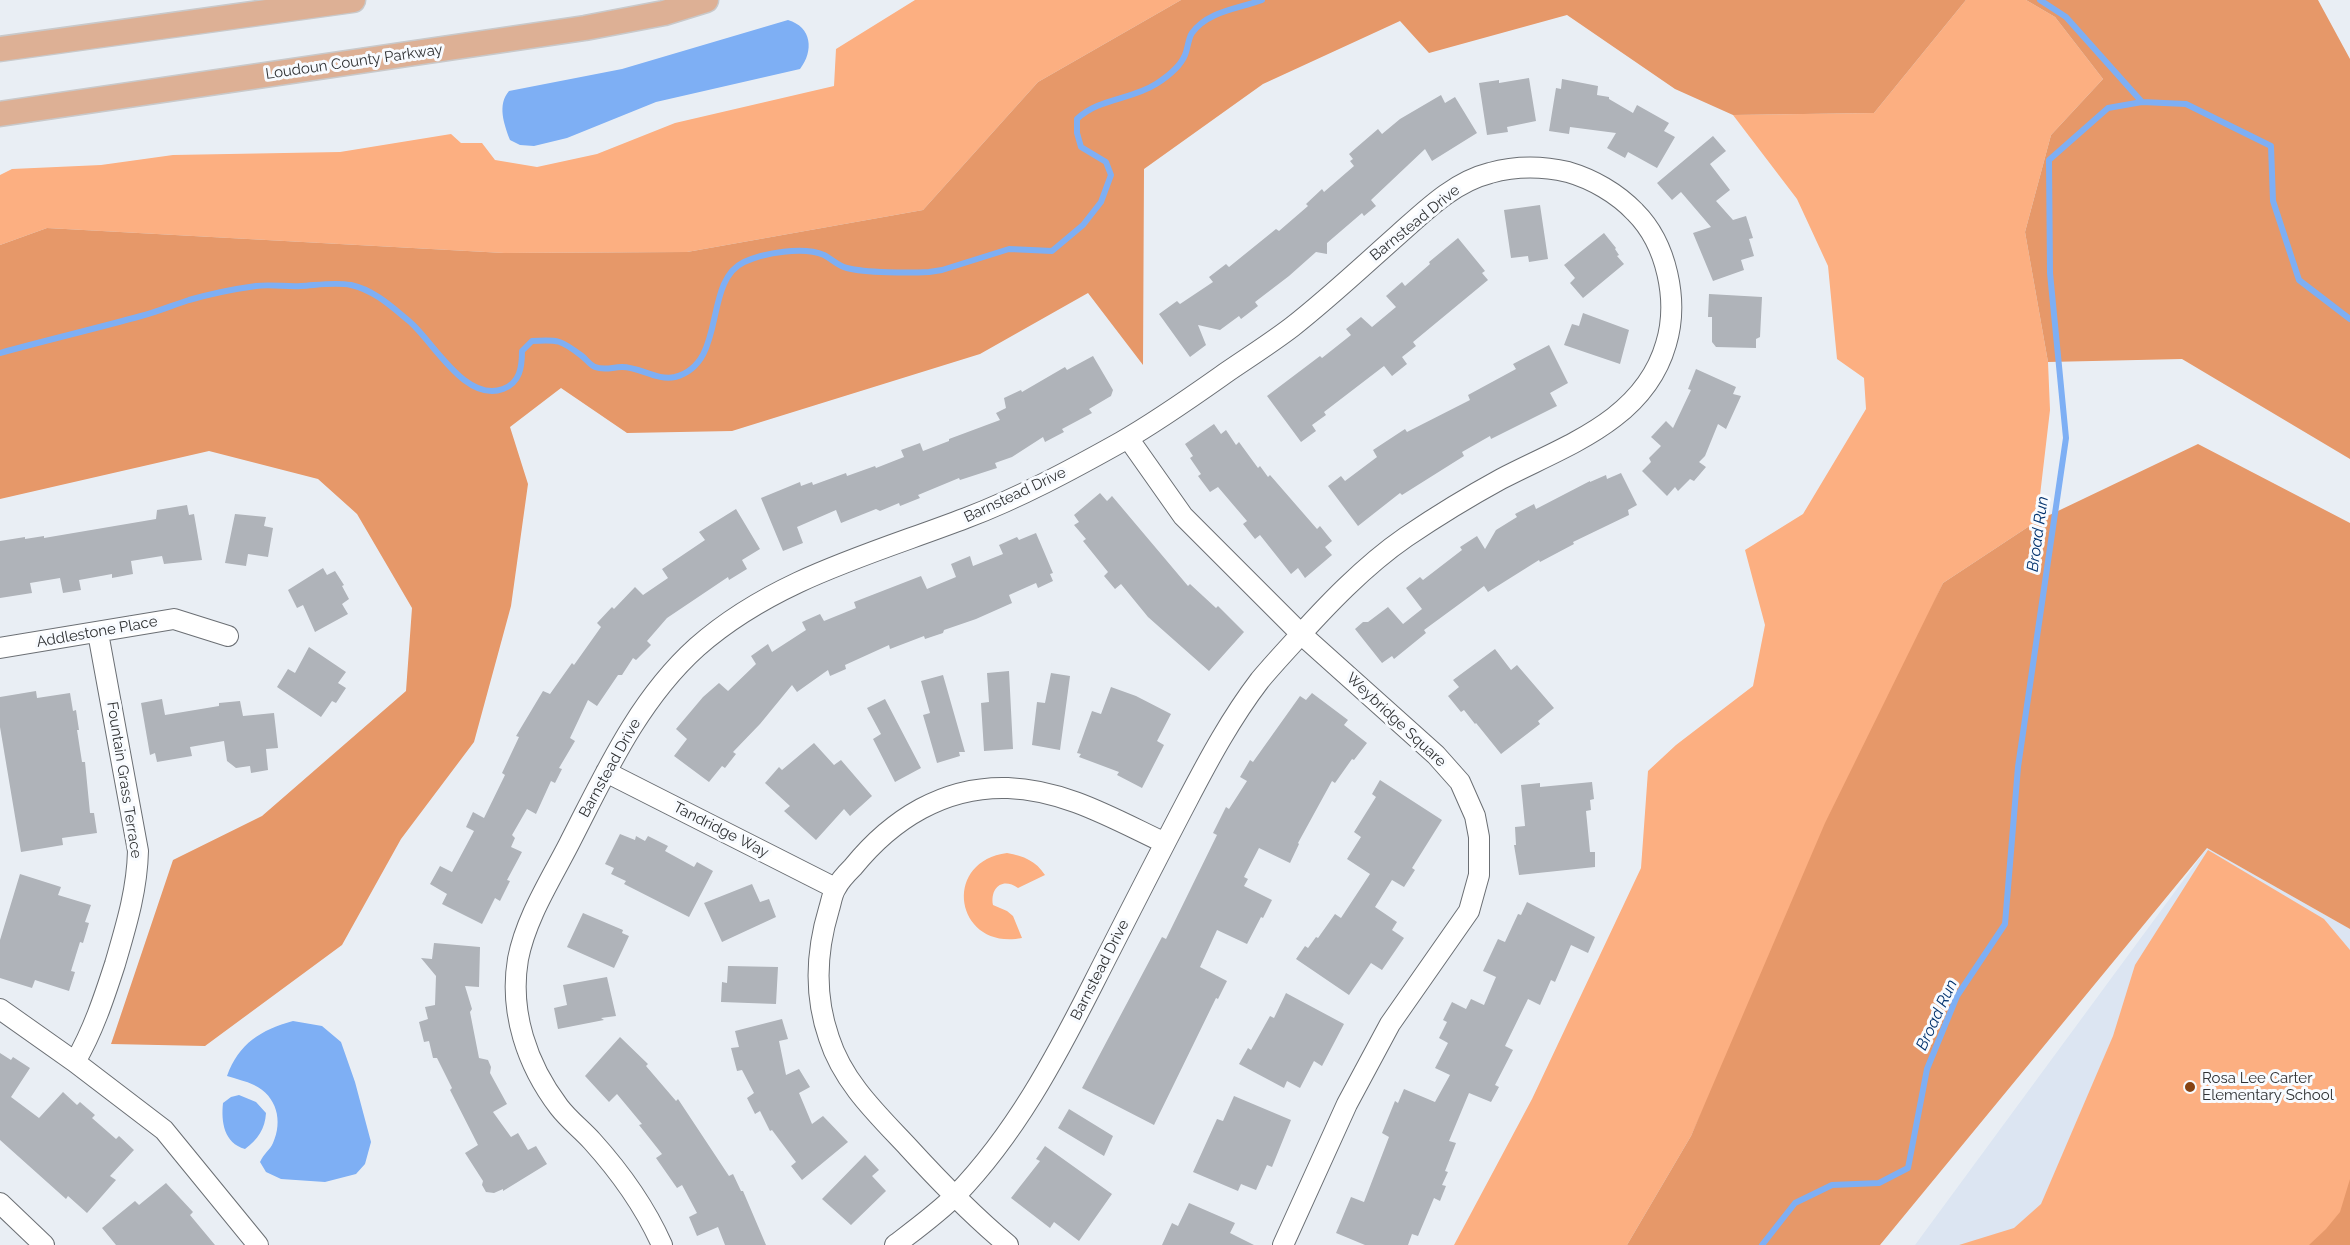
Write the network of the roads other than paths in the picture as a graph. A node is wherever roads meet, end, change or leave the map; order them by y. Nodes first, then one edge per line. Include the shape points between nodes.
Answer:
1 (353, 0) edge
2 (706, 0) edge
3 (0, 49) edge
4 (0, 114) edge
5 (1128, 438) junction
6 (98, 633) junction
7 (1301, 633) junction
8 (228, 636) dead end
9 (0, 648) edge
10 (606, 772) junction
11 (1165, 843) junction
12 (836, 888) junction
13 (0, 1009) edge
14 (75, 1062) junction
15 (954, 1197) junction
16 (0, 1203) edge
17 (44, 1245) edge
18 (258, 1245) edge
19 (662, 1245) edge
20 (895, 1245) edge
21 (1008, 1245) edge
22 (1283, 1245) edge

1 - 3 main road
2 - 4 main road, Loudoun County Parkway via 664,13 585,28
5 - 7 street, Weybridge Square via 1183,516
5 - 7 street, Barnstead Drive via 1294,326 1425,210 1461,184 1487,173 1522,167 1552,169 1589,180 1636,213 1647,226 1665,268 1671,317 1657,368 1641,393 1618,418 1485,488 1396,544
5 - 10 street, Barnstead Drive via 976,514 809,576 762,600 727,623 674,670 631,727
6 - 8 street, Addlestone Place via 174,619
6 - 9 street, Addlestone Place
6 - 14 street, Fountain Grass Terrace via 138,851 138,876 104,998
7 - 11 street, Barnstead Drive via 1260,680 1219,740
7 - 22 street, Weybridge Square via 1436,754 1460,782 1475,816 1480,857 1468,911 1390,1024 1347,1104
10 - 12 street, Tandridge Way
10 - 19 street, Barnstead Drive via 528,923 518,961 518,1013 535,1071 565,1115 624,1180
11 - 12 street via 1077,802 1043,791 973,790 909,814 877,839
11 - 15 street, Barnstead Drive via 1044,1078 1003,1139
12 - 15 street via 818,962 818,988 829,1039 844,1073 863,1098
13 - 14 street
14 - 18 street via 164,1130
15 - 20 street, Barnstead Drive
15 - 21 street
16 - 17 street

